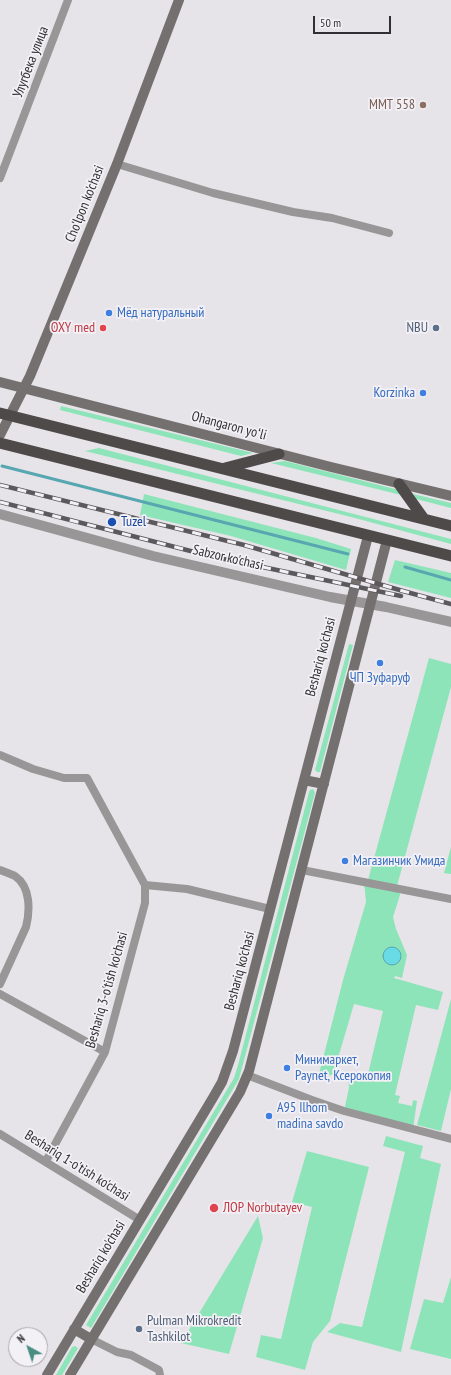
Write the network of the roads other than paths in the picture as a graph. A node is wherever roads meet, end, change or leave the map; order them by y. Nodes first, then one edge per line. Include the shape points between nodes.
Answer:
1 (68, 0) edge
2 (179, 0) edge
3 (117, 164) junction
4 (0, 178) edge
5 (389, 233) dead end
6 (0, 382) edge
7 (24, 388) junction
8 (5, 414) edge
9 (0, 435) edge
10 (0, 443) edge
11 (278, 454) junction
12 (222, 468) junction
13 (399, 484) junction
14 (451, 496) edge
15 (0, 514) edge
16 (424, 519) junction
17 (451, 526) edge
18 (368, 536) junction
19 (387, 540) junction
20 (451, 556) edge
21 (351, 601) junction
22 (370, 604) junction
23 (451, 622) edge
24 (0, 755) edge
25 (304, 780) junction
26 (324, 784) junction
27 (0, 870) edge
28 (302, 870) junction
29 (145, 885) junction
30 (451, 899) edge
31 (270, 909) junction
32 (0, 984) edge
33 (0, 994) edge
34 (105, 1052) junction
35 (247, 1075) junction
36 (0, 1134) edge
37 (451, 1139) edge
38 (46, 1161) junction
39 (140, 1220) junction
40 (74, 1329) junction
41 (92, 1339) junction
42 (47, 1375) edge
43 (70, 1375) edge
44 (160, 1375) edge

1 - 4 street, Улугбека улица
2 - 3 main road, Cho'lpon ko'chasi
3 - 5 street via 213,193
3 - 7 main road, Cho'lpon ko'chasi
6 - 7 main road, Ohangaron yoʻli
7 - 8 main road, Cho'lpon ko'chasi
7 - 11 main road, Ohangaron yoʻli
8 - 9 main road, Cho'lpon ko'chasi
8 - 12 highway
10 - 18 highway
11 - 12 highway
11 - 13 main road, Ohangaron yoʻli
12 - 16 highway
13 - 14 main road, Ohangaron yoʻli
13 - 16 highway
15 - 21 street, Sabzor ko'chasi via 153,556
16 - 17 highway
18 - 19 highway
18 - 21 main road, Beshariq ko'chasi
19 - 20 highway
19 - 22 main road
21 - 22 street, Sabzor ko'chasi
21 - 25 main road, Beshariq ko'chasi
22 - 23 street, Sabzor ko'chasi
22 - 26 main road
24 - 29 street, Beshariq 3-o'tish ko'chasi via 32,769 64,778 88,778
25 - 26 main road
25 - 31 main road, Beshariq ko'chasi
26 - 28 main road
27 - 32 street via 19,880 27,896 29,917
28 - 30 street
28 - 35 main road
29 - 31 street via 187,889
29 - 34 street, Beshariq 3-o'tish ko'chasi via 145,903
31 - 39 main road, Beshariq ko'chasi via 228,1066 214,1096
33 - 34 street
34 - 38 street, Beshariq 3-o'tish ko'chasi
35 - 37 street via 312,1100
35 - 41 main road via 240,1092
36 - 38 street, Beshariq 1-o'tish ko'chasi
38 - 39 street, Beshariq 1-o'tish ko'chasi
39 - 40 main road, Beshariq ko'chasi
40 - 41 main road
40 - 42 main road, Beshariq ko'chasi
41 - 43 main road
41 - 44 street via 117,1352 131,1355 158,1370

